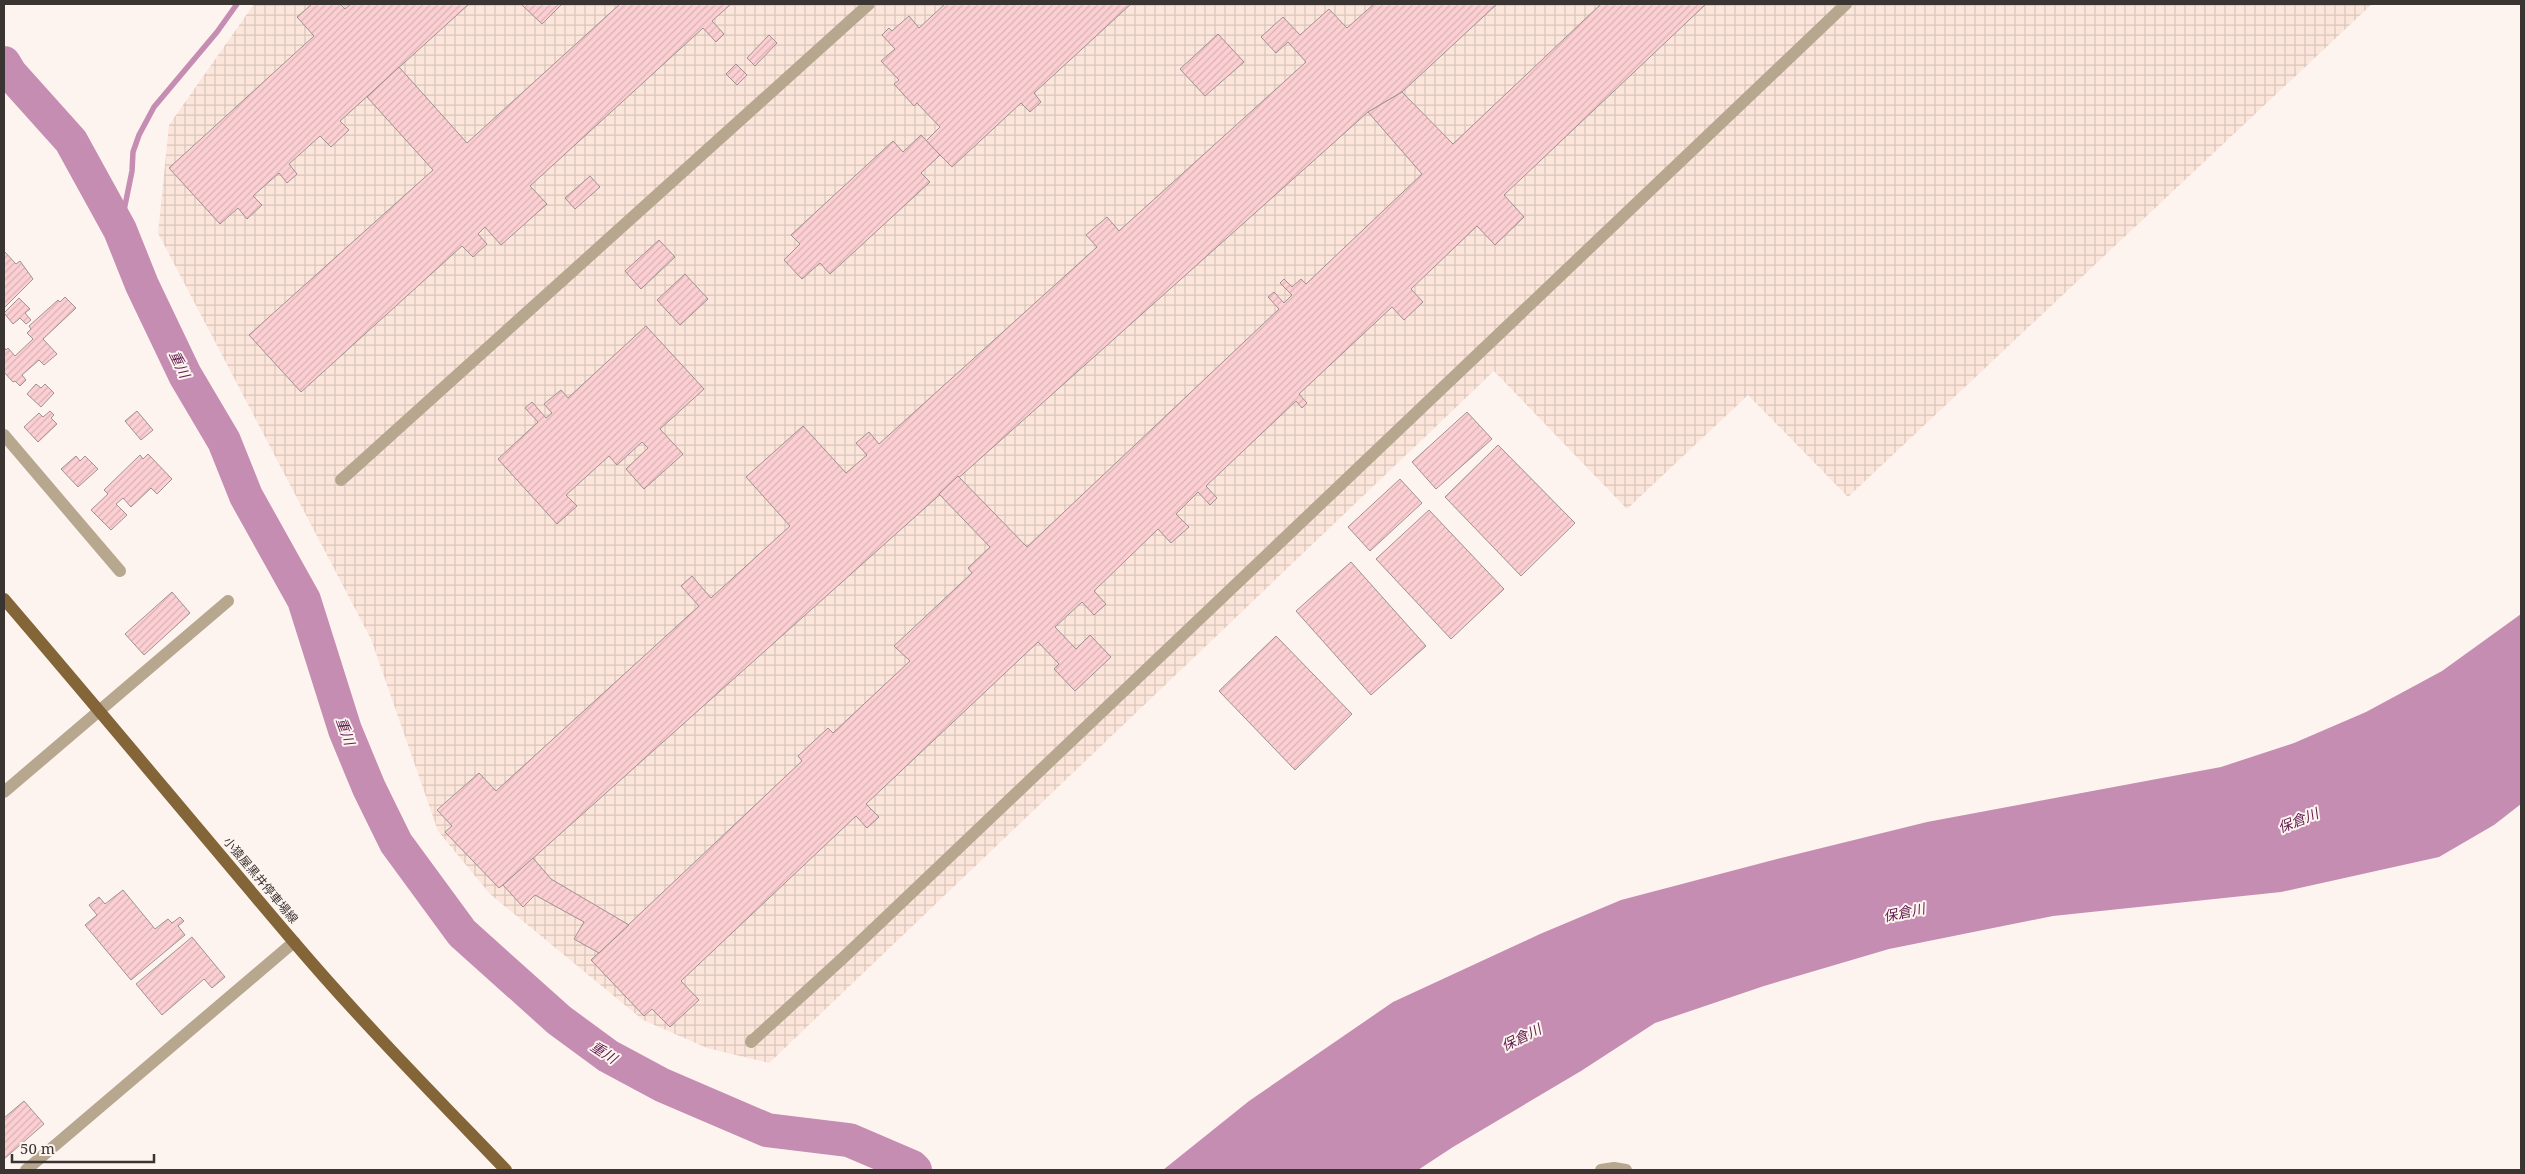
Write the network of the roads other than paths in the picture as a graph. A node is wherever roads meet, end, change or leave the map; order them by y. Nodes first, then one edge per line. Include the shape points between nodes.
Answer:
1 (869, 4) edge
2 (1846, 4) edge
3 (4, 435) edge
4 (341, 480) dead end
5 (120, 570) dead end
6 (4, 599) edge
7 (228, 601) dead end
8 (100, 710) junction
9 (4, 792) edge
10 (294, 942) junction
11 (752, 1040) dead end
12 (26, 1170) edge
13 (506, 1170) edge
14 (1601, 1170) edge
15 (1626, 1170) edge

1 - 4 street
2 - 11 street via 843,958
3 - 5 street
6 - 8 main road, 小猿屋黒井停車場線
7 - 8 street
8 - 9 street
8 - 10 main road, 小猿屋黒井停車場線
10 - 12 street
10 - 13 main road, 小猿屋黒井停車場線
14 - 15 street

